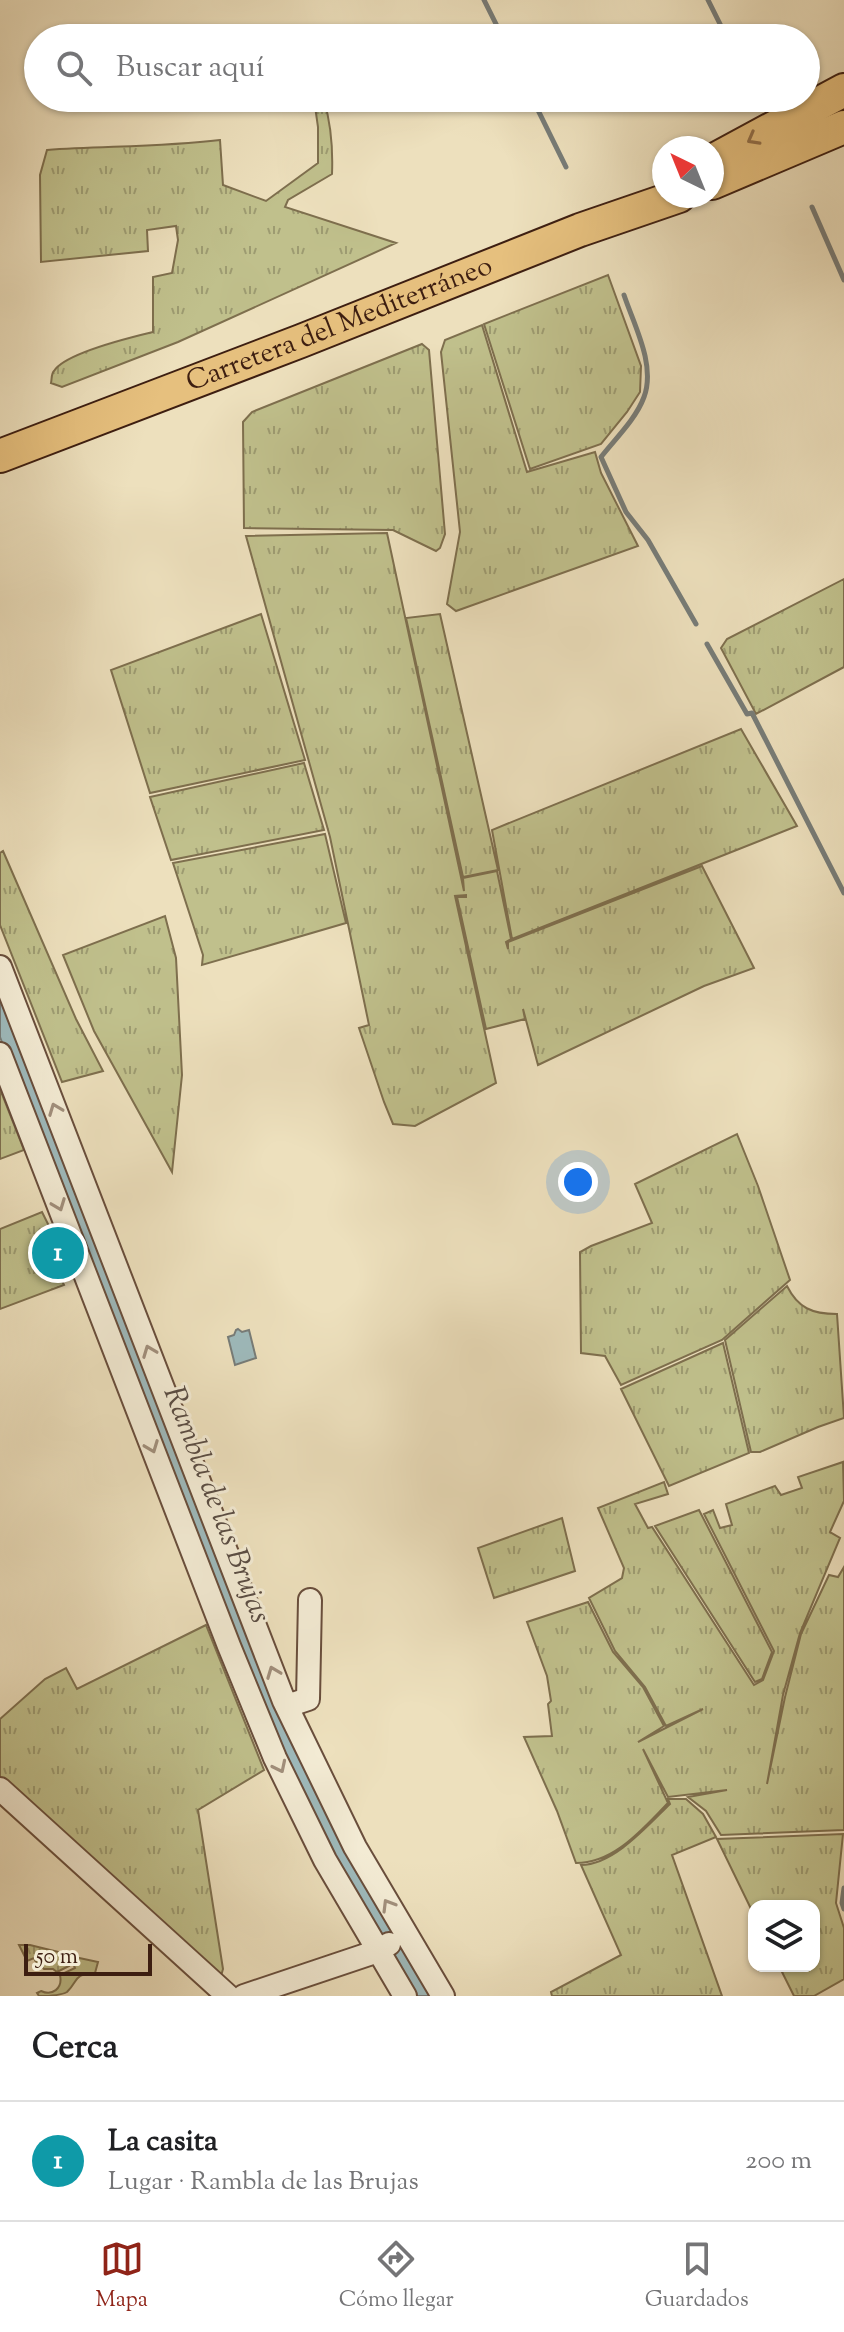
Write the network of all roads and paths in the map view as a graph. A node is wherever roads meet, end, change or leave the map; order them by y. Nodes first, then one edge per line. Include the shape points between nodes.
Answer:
1 (844, 90) edge
2 (820, 103) edge
3 (803, 112) edge
4 (844, 127) edge
5 (844, 149) edge
6 (724, 155) edge
7 (724, 181) edge
8 (724, 186) edge
9 (652, 189) edge
10 (652, 205) edge
11 (580, 230) junction
12 (0, 456) edge
13 (0, 967) edge
14 (0, 1054) edge
15 (310, 1600) dead end
16 (287, 1706) junction
17 (0, 1789) edge
18 (392, 1943) junction
19 (228, 1996) edge
20 (244, 1996) edge
21 (405, 1996) edge
22 (443, 1996) edge

1 -> 2 highway
3 -> 6 highway
4 - 7 highway
5 - 8 highway
9 - 11 highway
10 - 11 highway, Carretera del Mediterráneo
11 - 12 highway, Carretera del Mediterráneo
16 -> 13 street
14 -> 18 street via 275,1758 325,1860
15 - 16 street via 308,1699
18 -> 16 street via 355,1847
17 - 19 street
18 - 20 street
18 - 21 street
18 - 22 street

